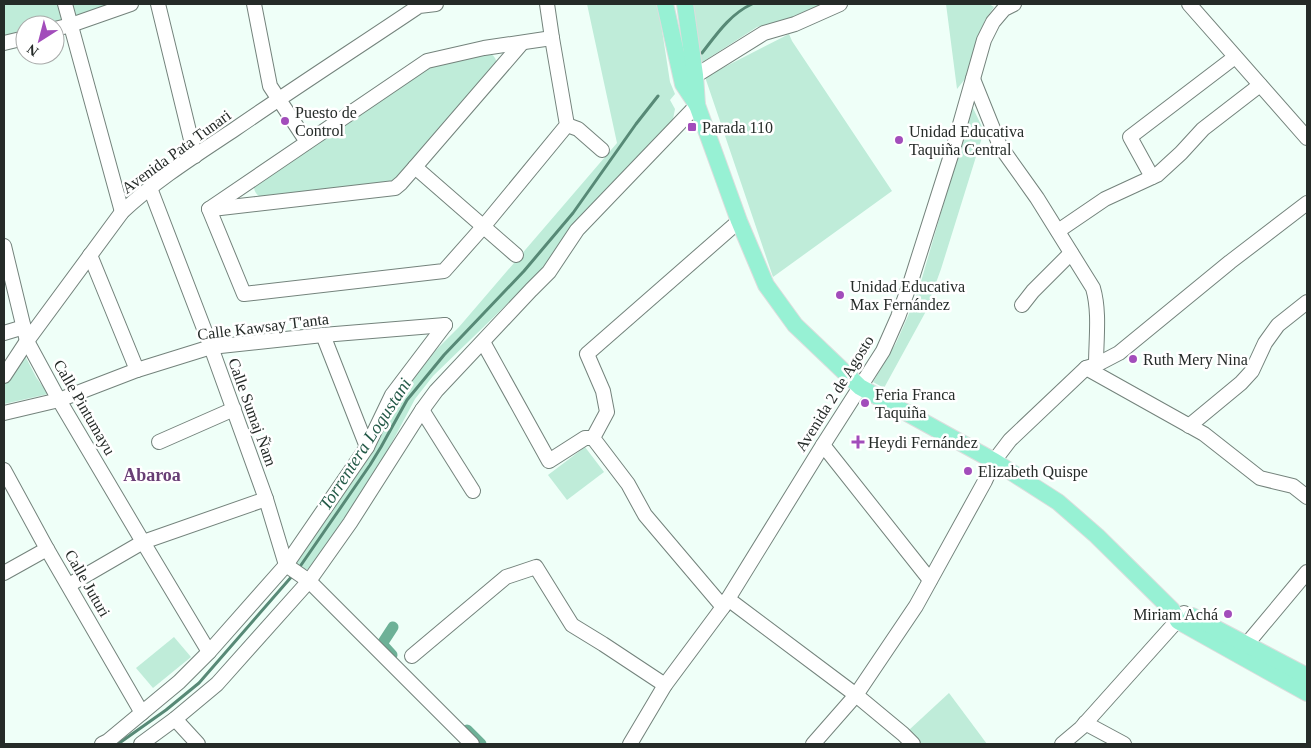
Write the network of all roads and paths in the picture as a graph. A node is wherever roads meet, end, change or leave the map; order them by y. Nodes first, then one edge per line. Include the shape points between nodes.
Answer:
1 (65, 4) edge
2 (131, 4) edge
3 (158, 4) edge
4 (254, 4) edge
5 (436, 4) edge
6 (547, 4) edge
7 (665, 4) edge
8 (685, 4) edge
9 (840, 4) edge
10 (1013, 4) edge
11 (1189, 4) edge
12 (418, 5) edge
13 (71, 25) junction
14 (65, 27) edge
15 (552, 38) junction
16 (522, 43) junction
17 (1235, 57) junction
18 (973, 78) junction
19 (689, 79) junction
20 (1260, 85) junction
21 (278, 100) junction
22 (698, 105) junction
23 (568, 125) junction
24 (1307, 138) edge
25 (307, 142) junction
26 (602, 150) dead end
27 (195, 156) junction
28 (415, 167) junction
29 (1152, 177) junction
30 (254, 178) junction
31 (150, 188) junction
32 (265, 203) junction
33 (1307, 203) edge
34 (209, 209) junction
35 (122, 212) junction
36 (739, 221) junction
37 (483, 227) junction
38 (1058, 230) junction
39 (4, 246) edge
40 (1072, 253) junction
41 (90, 255) junction
42 (516, 255) dead end
43 (1307, 302) edge
44 (1022, 305) dead end
45 (24, 327) junction
46 (4, 332) edge
47 (323, 335) junction
48 (28, 341) junction
49 (483, 342) junction
50 (211, 347) junction
51 (1091, 366) junction
52 (137, 370) junction
53 (4, 376) edge
54 (860, 387) junction
55 (59, 400) junction
56 (234, 409) junction
57 (422, 410) junction
58 (4, 413) edge
59 (1189, 426) junction
60 (593, 438) junction
61 (159, 442) dead end
62 (822, 445) junction
63 (367, 448) junction
64 (994, 460) junction
65 (4, 470) edge
66 (473, 491) dead end
67 (1307, 497) edge
68 (266, 499) junction
69 (143, 542) junction
70 (47, 549) junction
71 (296, 572) junction
72 (1307, 572) edge
73 (4, 573) edge
74 (930, 580) junction
75 (69, 585) junction
76 (726, 603) junction
77 (1179, 614) junction
78 (1246, 645) junction
79 (209, 652) junction
80 (412, 656) dead end
81 (1307, 676) edge
82 (665, 685) junction
83 (1307, 693) edge
84 (856, 695) junction
85 (142, 713) junction
86 (175, 719) junction
87 (1085, 723) junction
88 (102, 744) edge
89 (141, 744) edge
90 (198, 744) edge
91 (472, 744) edge
92 (630, 744) edge
93 (813, 744) edge
94 (913, 744) edge
95 (1062, 744) edge
96 (1124, 744) edge

1 - 13 street
2 - 13 street
3 - 27 street
4 - 21 street via 270,86
5 - 12 street
6 - 15 street
7 - 19 main road
8 - 19 main road
9 - 19 street via 795,24 764,33
10 - 18 street, Avenida 2 de Agosto via 993,22
11 - 17 street
12 - 21 street, Avenida Pata Tunari
13 - 14 street
13 - 35 street
15 - 16 street
15 - 23 street
16 - 25 street via 427,61
16 - 28 street
17 - 20 street
17 - 29 street via 1130,138
18 - 38 street via 1000,146
18 - 54 street, Avenida 2 de Agosto via 898,317
19 - 22 main road
20 - 24 street
20 - 29 street via 1203,129
21 - 25 street
21 - 27 street, Avenida Pata Tunari
22 - 36 main road
22 - 49 street via 576,230 550,272
23 - 26 street via 578,129
23 - 37 street
25 - 30 street
27 - 31 street, Avenida Pata Tunari
28 - 32 street via 395,188
28 - 37 street
29 - 38 street via 1105,199
30 - 32 street via 251,192
30 - 34 street
31 - 35 street, Avenida Pata Tunari
31 - 50 street, Calle Sumaj Ñam
32 - 34 street
33 - 51 street via 1119,353
34 - 37 street via 244,294 444,271
35 - 41 street, Avenida Pata Tunari
36 - 54 main road via 766,285 795,325
36 - 60 street via 587,354 603,391 607,412
37 - 42 street
38 - 40 street
39 - 45 street, Calle Pintumayu
40 - 44 street
40 - 51 street via 1096,296
41 - 48 street, Avenida Pata Tunari
41 - 52 street
43 - 59 street via 1278,325 1252,371 1241,383
45 - 46 street
45 - 48 street, Calle Pintumayu
47 - 50 street, Calle Kawsay T'anta
47 - 63 street
47 - 63 street, Calle Kawsay T'anta via 445,324 392,395
48 - 53 street, Avenida Pata Tunari
48 - 55 street, Calle Pintumayu
49 - 57 street
49 - 60 street via 549,461 585,438
50 - 52 street, Calle Kawsay T'anta
50 - 56 street, Calle Sumaj Ñam
51 - 59 street
51 - 64 street via 1010,440
52 - 55 street, Calle Kawsay T'anta
54 - 62 street, Avenida 2 de Agosto
54 - 64 main road
55 - 58 street, Calle Kawsay T'anta
55 - 69 street, Calle Pintumayu
56 - 61 street
56 - 68 street, Calle Sumaj Ñam
57 - 66 street
57 - 71 street via 350,523
59 - 67 street via 1260,478 1293,486
60 - 76 street via 628,484 645,515
62 - 74 street
62 - 76 street, Avenida 2 de Agosto
63 - 71 street
64 - 74 street
64 - 77 main road via 1058,502
65 - 70 street, Calle Juturi
68 - 69 street
68 - 71 street, Calle Sumaj Ñam
69 - 75 street
69 - 79 street, Calle Pintumayu
70 - 73 street
70 - 75 street, Calle Juturi
71 - 79 street
71 - 86 street via 217,684
71 - 91 street
72 - 78 street
74 - 84 street
75 - 85 street, Calle Juturi
76 - 82 street, Avenida 2 de Agosto
76 - 84 street
77 - 78 main road
77 - 83 main road
77 - 87 street
78 - 81 main road
79 - 85 street via 180,682
80 - 82 street via 506,577 536,567 572,625
82 - 92 street, Avenida 2 de Agosto
84 - 93 street
84 - 94 street
85 - 88 street
86 - 89 street
86 - 90 street
87 - 95 street
87 - 96 street

